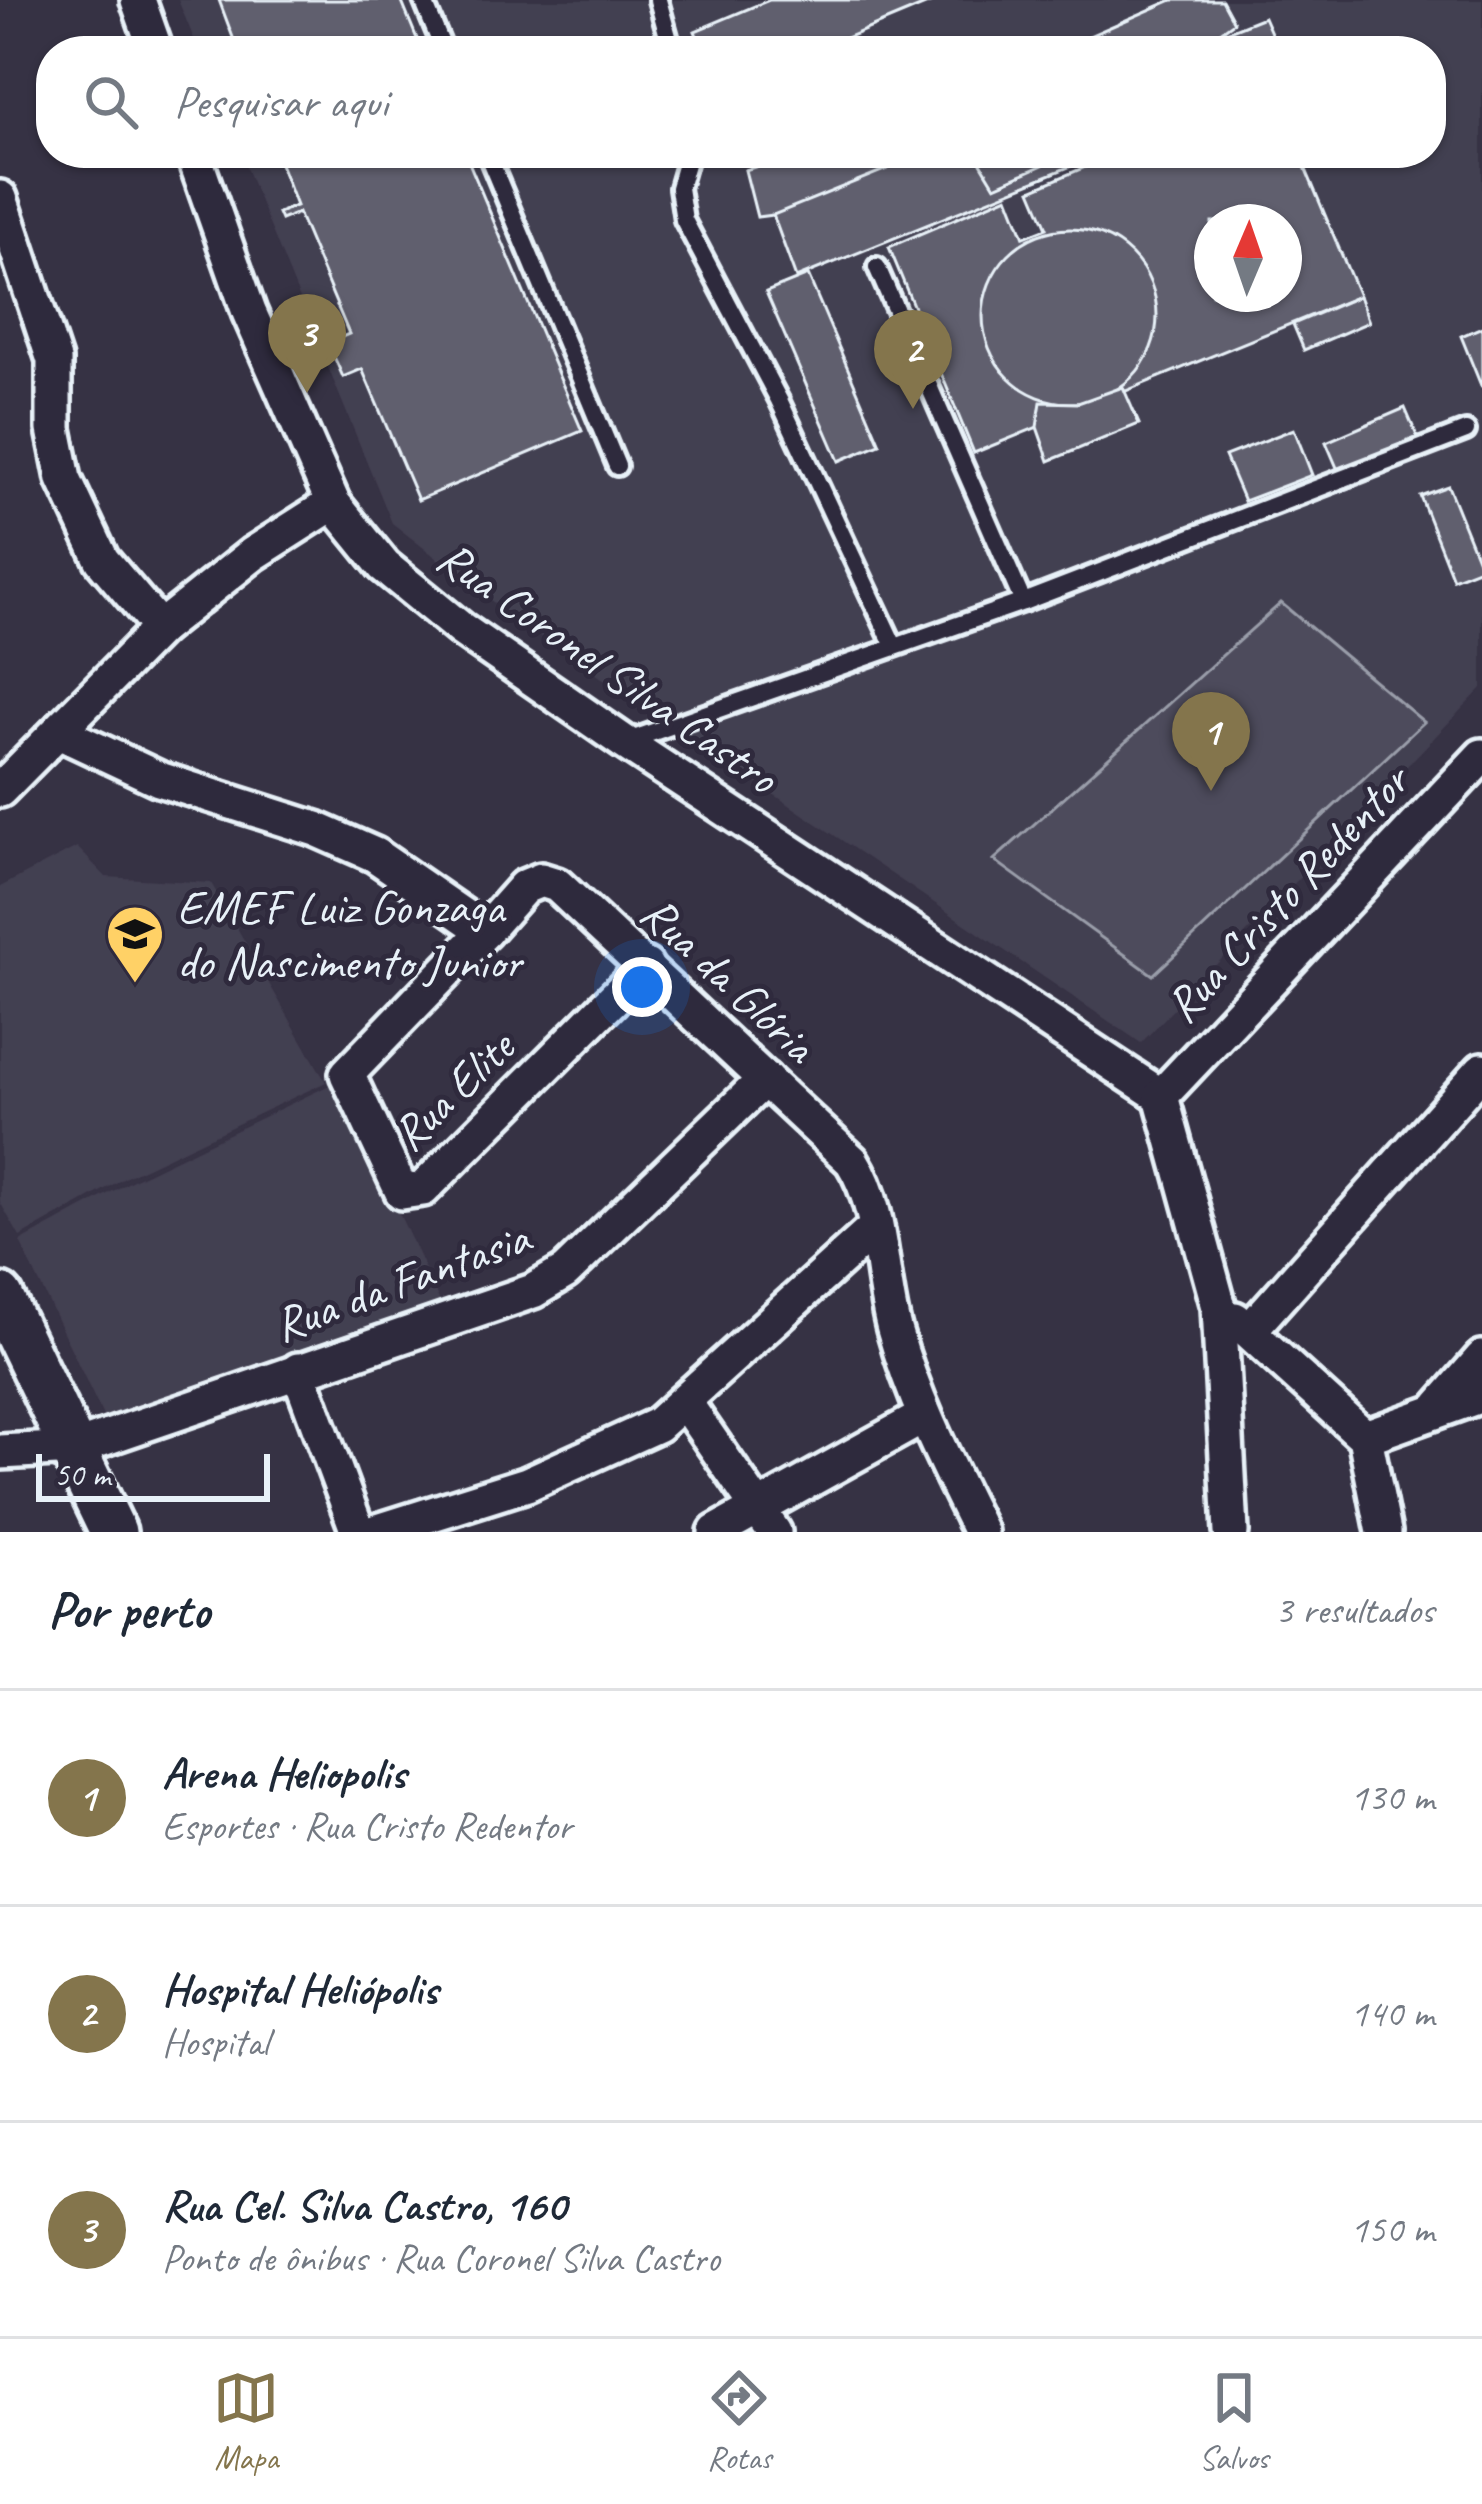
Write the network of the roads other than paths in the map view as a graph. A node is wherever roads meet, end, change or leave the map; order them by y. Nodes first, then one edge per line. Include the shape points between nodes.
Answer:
1 (138, 0) edge
2 (423, 0) edge
3 (658, 0) edge
4 (151, 36) edge
5 (438, 36) edge
6 (668, 36) edge
7 (198, 168) edge
8 (493, 168) edge
9 (685, 168) edge
10 (0, 198) edge
11 (877, 267) dead end
12 (1466, 431) dead end
13 (616, 466) dead end
14 (333, 503) junction
15 (1023, 602) junction
16 (160, 628) junction
17 (894, 646) junction
18 (61, 734) junction
19 (624, 742) junction
20 (1482, 756) edge
21 (0, 790) edge
22 (484, 931) junction
23 (646, 966) junction
24 (1482, 1070) edge
25 (765, 1079) junction
26 (1161, 1096) junction
27 (875, 1228) junction
28 (0, 1297) edge
29 (1219, 1307) junction
30 (1250, 1331) junction
31 (1482, 1358) edge
32 (298, 1370) junction
33 (1482, 1395) edge
34 (686, 1404) junction
35 (1438, 1408) junction
36 (923, 1417) junction
37 (1365, 1437) junction
38 (76, 1448) junction
39 (0, 1452) edge
40 (767, 1520) edge
41 (113, 1532) edge
42 (358, 1532) edge
43 (375, 1532) edge
44 (716, 1532) edge
45 (980, 1532) edge
46 (1231, 1532) edge
47 (1384, 1532) edge

1 - 4 street
2 - 5 lane
3 - 6 lane
7 - 14 street, Rua Coronel Silva Castro via 248,313
8 - 13 lane
9 - 17 lane via 684,220
10 - 16 street via 54,359 64,479 102,560
11 - 15 lane
12 - 15 lane
14 - 16 street
14 - 19 street, Rua Coronel Silva Castro via 384,566 445,617
15 - 17 lane
16 - 18 street
17 - 19 lane
18 - 21 street
18 - 22 street via 159,779 375,855
19 - 26 street, Rua Coronel Silva Castro
20 - 26 lane
22 - 23 street, Rua da Glória via 524,887 549,881
22 - 23 street, Rua Elite via 347,1074 402,1192 423,1189
23 - 25 street, Rua da Glória
24 - 30 street
25 - 27 street, Rua da Glória via 852,1161
25 - 32 street, Rua da Fantasia via 565,1272 533,1291
26 - 29 street
27 - 34 street
27 - 36 street, Rua da Glória via 894,1329
28 - 38 main road
29 - 30 street
29 - 46 street
30 - 37 street
31 - 35 street
32 - 38 street, Rua da Fantasia
32 - 42 street
33 - 35 street
34 - 40 street
34 - 43 street via 584,1462
35 - 37 street
36 - 40 street
36 - 45 street, Rua da Glória
37 - 47 street
38 - 39 street, Rua da Fantasia
38 - 41 main road
40 - 44 street

